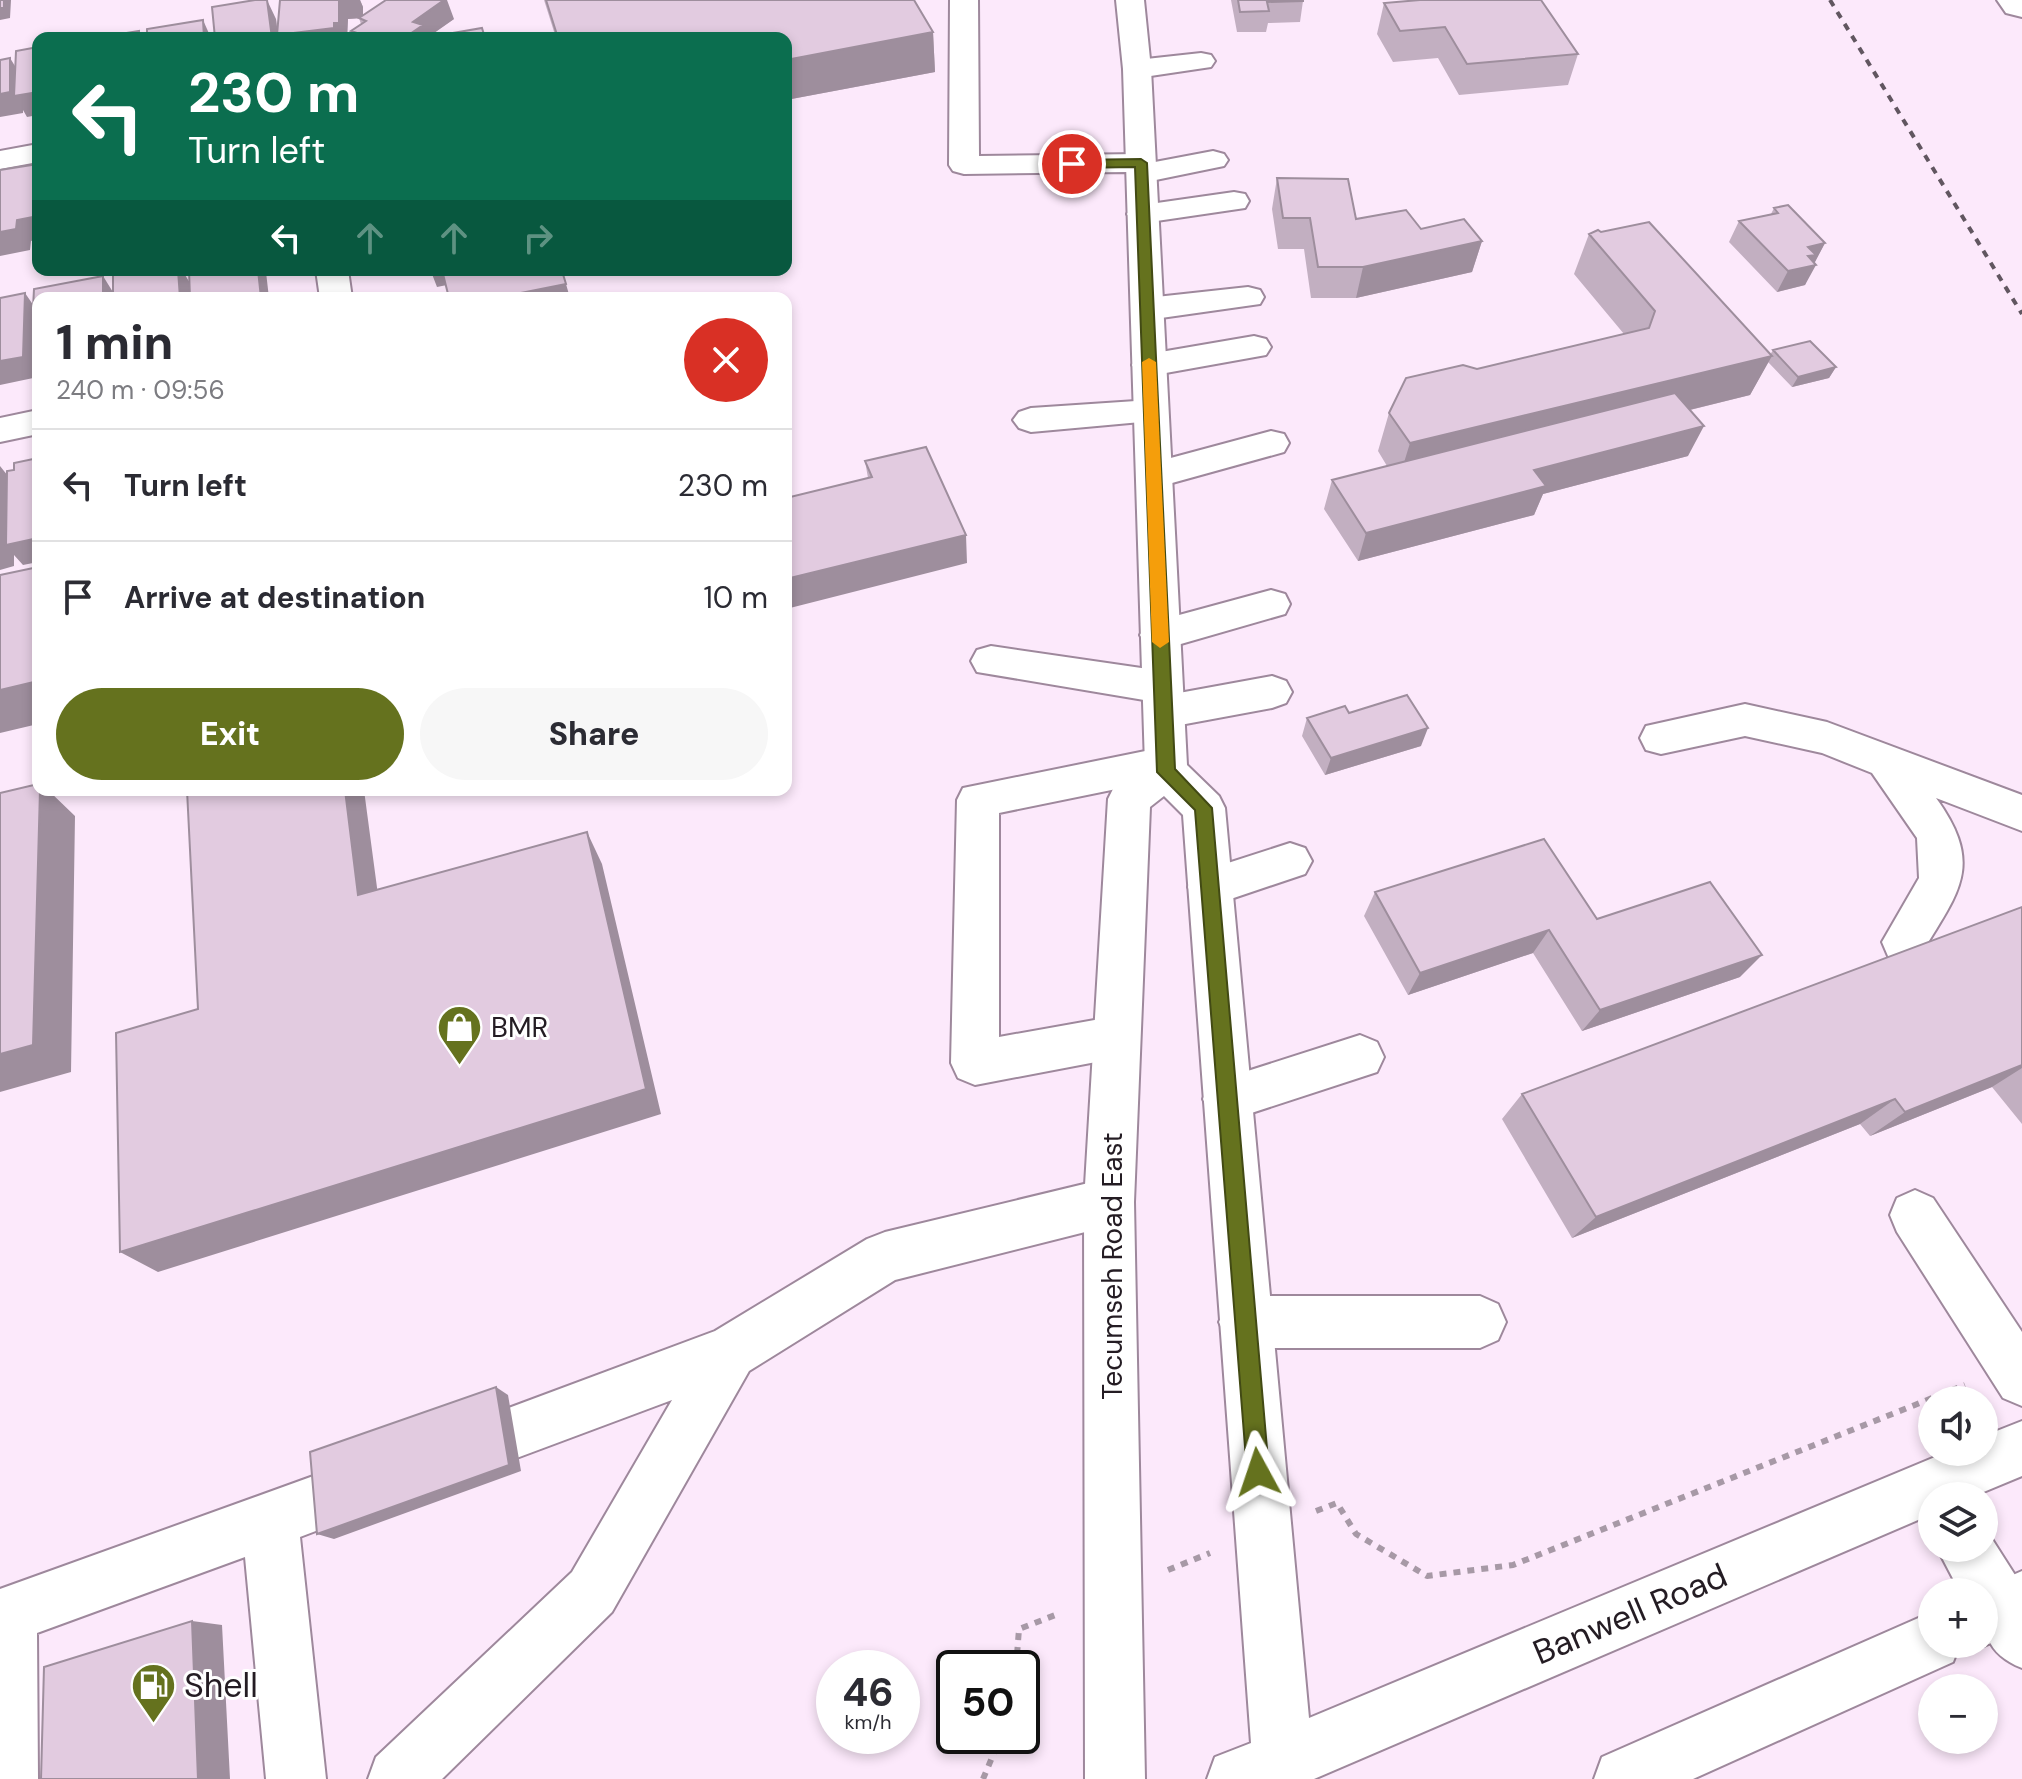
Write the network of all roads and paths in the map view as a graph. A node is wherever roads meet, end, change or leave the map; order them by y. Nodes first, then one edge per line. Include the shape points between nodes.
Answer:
1 (964, 0) edge
2 (1130, 0) edge
3 (2011, 0) edge
4 (2022, 9) edge
5 (1201, 61) dead end
6 (1137, 69) junction
7 (32, 154) edge
8 (0, 160) edge
9 (1213, 160) dead end
10 (1141, 169) junction
11 (1234, 201) dead end
12 (1143, 214) junction
13 (1248, 297) dead end
14 (1147, 309) junction
15 (1254, 347) dead end
16 (1149, 365) junction
17 (1151, 412) junction
18 (1031, 420) dead end
19 (32, 423) edge
20 (0, 430) edge
21 (1271, 443) dead end
22 (1154, 475) junction
23 (1271, 604) dead end
24 (1160, 635) junction
25 (991, 661) dead end
26 (1272, 692) dead end
27 (1163, 700) junction
28 (1661, 738) dead end
29 (1886, 760) junction
30 (1166, 768) junction
31 (2022, 813) edge
32 (1290, 861) dead end
33 (1210, 887) junction
34 (1904, 942) dead end
35 (1117, 1037) junction
36 (1360, 1057) dead end
37 (1227, 1099) junction
38 (1109, 1202) junction
39 (1915, 1215) dead end
40 (1245, 1322) junction
41 (1480, 1322) dead end
42 (730, 1352) junction
43 (2022, 1379) edge
44 (1918, 1403) edge
45 (514, 1432) dead end
46 (2022, 1448) edge
47 (1950, 1482) edge
48 (1918, 1497) edge
49 (330, 1498) edge
50 (1337, 1503) dead end
51 (270, 1520) junction
52 (1203, 1556) dead end
53 (1974, 1562) edge
54 (1174, 1567) dead end
55 (4, 1615) edge
56 (2008, 1616) edge
57 (1019, 1629) dead end
58 (1918, 1647) edge
59 (1017, 1650) edge
60 (993, 1754) edge
61 (1268, 1773) edge
62 (8, 1779) edge
63 (296, 1779) edge
64 (398, 1779) edge
65 (983, 1779) edge
66 (1115, 1779) edge
67 (1624, 1779) edge

1 - 10 main road via 964,165
2 - 6 main road
3 - 4 main road
5 - 6 main road
6 - 10 main road
7 - 8 main road
9 - 10 main road
10 - 12 main road
11 - 12 main road
12 - 14 main road
13 - 14 main road
14 - 16 main road
15 - 16 main road
16 - 17 main road
17 - 18 main road
17 - 22 main road
19 - 20 main road
21 - 22 main road
22 - 24 main road
23 - 24 main road
24 - 27 main road
25 - 27 main road
26 - 27 main road
27 - 30 main road
28 - 29 main road via 1745,720 1827,738
29 - 31 main road
29 - 34 main road via 1938,834 1941,880
30 - 33 main road via 1204,808
30 - 35 main road, Tecumseh Road East via 1129,799
30 - 35 main road via 978,800 975,1063
32 - 33 main road
33 - 37 main road
35 - 38 main road, Tecumseh Road East
36 - 37 main road
37 - 40 main road
38 - 42 main road via 885,1257
38 - 66 main road, Tecumseh Road East
39 - 43 main road
40 - 41 main road
40 - 61 main road
42 - 45 main road
42 - 64 main road via 592,1592
44 - 50 path via 1513,1565 1427,1576 1356,1534
46 - 47 main road, Banwell Road
48 - 61 main road, Banwell Road
49 - 51 main road
51 - 55 main road
51 - 63 main road
52 - 54 path
53 - 56 main road
55 - 62 main road
57 - 59 path
58 - 67 main road
60 - 65 path

